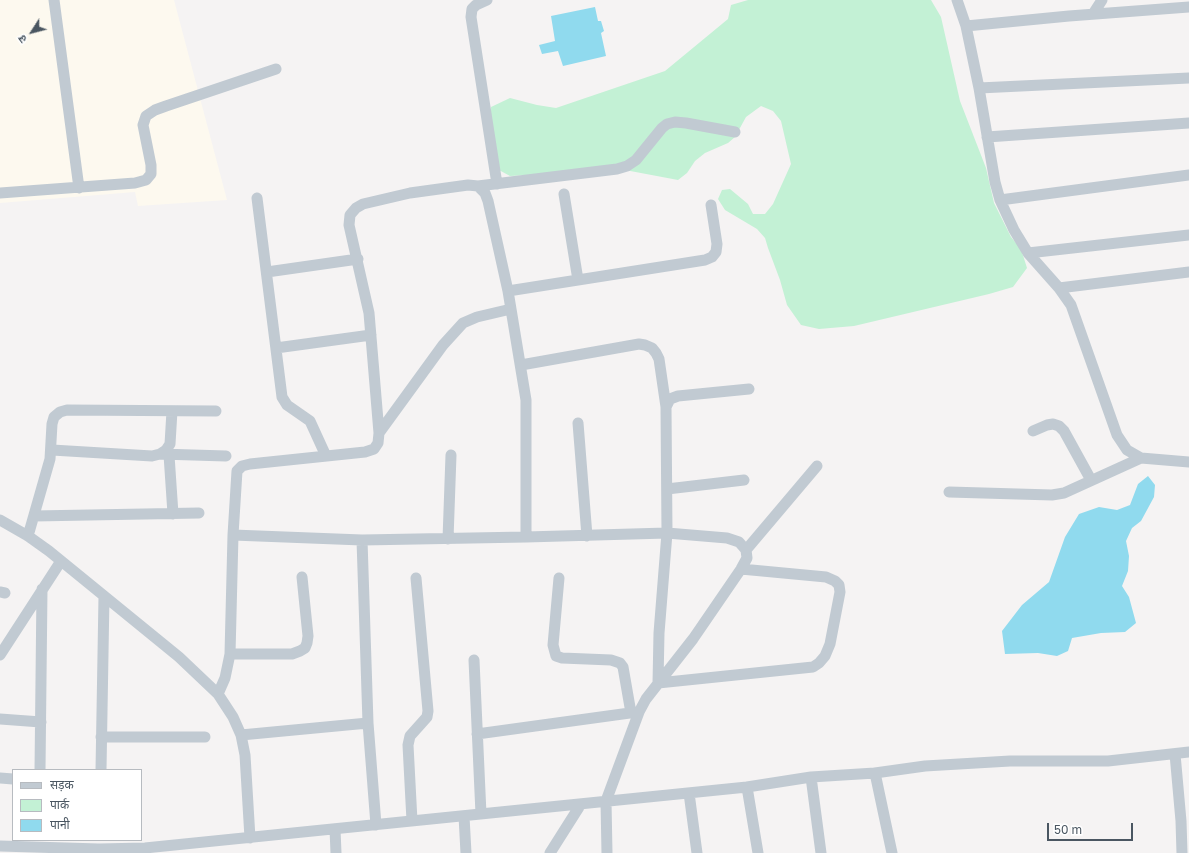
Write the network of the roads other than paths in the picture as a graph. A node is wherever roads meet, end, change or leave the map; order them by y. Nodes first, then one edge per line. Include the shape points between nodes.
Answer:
1 (54, 0) edge
2 (487, 0) edge
3 (957, 0) edge
4 (1102, 0) edge
5 (1189, 7) edge
6 (1093, 14) junction
7 (966, 26) junction
8 (276, 69) dead end
9 (1189, 78) edge
10 (979, 88) junction
11 (1189, 123) edge
12 (735, 132) dead end
13 (987, 137) junction
14 (1189, 175) edge
15 (497, 184) junction
16 (478, 186) junction
17 (79, 188) junction
18 (0, 193) edge
19 (564, 194) dead end
20 (257, 198) dead end
21 (1000, 200) junction
22 (711, 205) dead end
23 (1189, 235) edge
24 (1028, 252) junction
25 (358, 259) junction
26 (267, 272) junction
27 (1189, 272) edge
28 (578, 280) junction
29 (1059, 288) junction
30 (508, 291) junction
31 (511, 309) junction
32 (371, 335) junction
33 (276, 348) junction
34 (521, 365) junction
35 (750, 389) dead end
36 (666, 407) junction
37 (172, 411) junction
38 (216, 411) dead end
39 (578, 423) dead end
40 (1033, 431) dead end
41 (379, 433) junction
42 (52, 450) junction
43 (164, 454) junction
44 (451, 455) dead end
45 (226, 456) dead end
46 (326, 456) junction
47 (1141, 458) junction
48 (1189, 462) edge
49 (816, 466) dead end
50 (744, 480) dead end
51 (1091, 480) junction
52 (667, 489) junction
53 (949, 492) dead end
54 (199, 513) dead end
55 (173, 514) junction
56 (34, 516) junction
57 (0, 520) edge
58 (667, 533) junction
59 (233, 535) junction
60 (28, 536) junction
61 (587, 536) junction
62 (526, 537) junction
63 (448, 539) junction
64 (362, 540) junction
65 (746, 550) junction
66 (61, 561) junction
67 (741, 569) junction
68 (302, 577) dead end
69 (416, 578) dead end
70 (559, 578) dead end
71 (42, 588) junction
72 (104, 596) junction
73 (230, 654) junction
74 (0, 655) edge
75 (474, 660) dead end
76 (658, 683) junction
77 (218, 694) junction
78 (635, 712) junction
79 (0, 719) edge
80 (41, 722) junction
81 (368, 723) junction
82 (477, 734) junction
83 (241, 735) junction
84 (101, 736) junction
85 (205, 737) dead end
86 (1189, 752) edge
87 (1175, 754) junction
88 (40, 769) edge
89 (100, 769) edge
90 (875, 773) junction
91 (811, 777) junction
92 (0, 778) edge
93 (12, 779) edge
94 (747, 787) junction
95 (689, 792) junction
96 (606, 801) junction
97 (580, 804) junction
98 (481, 814) junction
99 (464, 816) junction
100 (412, 821) junction
101 (376, 825) junction
102 (335, 829) junction
103 (250, 838) junction
104 (99, 845) edge
105 (2, 848) edge
106 (336, 853) edge
107 (466, 853) edge
108 (550, 853) edge
109 (607, 853) edge
110 (697, 853) edge
111 (758, 853) edge
112 (821, 853) edge
113 (892, 853) edge
114 (1182, 853) edge

1 - 17 street
2 - 15 street via 472,9 471,17
3 - 7 street
4 - 6 street
5 - 6 street
6 - 7 street
7 - 10 street
8 - 17 street via 160,108 146,116 143,125 151,174 146,180
9 - 10 street
10 - 13 street
11 - 13 street
12 - 15 street via 675,122 662,128 636,160 627,166
13 - 21 street
14 - 21 street
15 - 16 street
16 - 25 street via 468,185 410,193 356,208 350,215 349,224
16 - 30 street via 488,201
17 - 18 street
19 - 28 street
20 - 26 street
21 - 24 street
22 - 28 street via 717,244 712,257
23 - 24 street
24 - 29 street
25 - 26 street
25 - 32 street
26 - 33 street
27 - 29 street
28 - 30 street
29 - 47 street via 1071,304 1117,435 1127,450
30 - 31 street
31 - 34 street
31 - 41 street via 463,323 443,345
32 - 33 street
32 - 41 street
33 - 46 street via 282,397 287,405 310,421
34 - 36 street via 645,345 652,348 659,359
34 - 62 street via 526,400
35 - 36 street via 678,396 670,399
36 - 52 street
37 - 38 street
37 - 42 street via 60,412 52,424
37 - 43 street via 170,444
39 - 61 street
40 - 51 street via 1047,425 1059,426
41 - 46 street via 378,443 365,452
42 - 43 street via 152,456
42 - 56 street
43 - 45 street
43 - 55 street
44 - 63 street
46 - 59 street via 242,466 237,471 236,478
47 - 48 street
47 - 51 street
49 - 65 street
50 - 52 street
51 - 53 street via 1052,495
52 - 58 street
54 - 55 street
55 - 56 street
56 - 60 street
57 - 60 street
58 - 61 street
58 - 65 street via 727,538 739,542
58 - 76 street
59 - 64 street
59 - 73 street
60 - 66 street
61 - 62 street
62 - 63 street
63 - 64 street
64 - 81 street
65 - 67 street via 747,558
66 - 71 street
66 - 72 street
67 - 76 street via 693,639
67 - 76 street via 826,577 839,585 840,592 830,644 825,656 813,667
68 - 73 street via 308,636 305,648 292,654
69 - 100 street via 428,711 427,717 410,736 408,745
70 - 78 street via 553,645 556,656 611,660 620,663
71 - 74 street
71 - 80 street
72 - 77 street via 179,657
72 - 84 street
73 - 77 street via 225,678
75 - 82 street
76 - 78 street
77 - 83 street
78 - 82 street
78 - 96 street
79 - 80 street
80 - 88 street
81 - 83 street
81 - 101 street
82 - 98 street
83 - 103 street via 245,755
84 - 85 street
84 - 89 street
86 - 87 street
87 - 90 street via 1108,761 972,762
87 - 114 street
90 - 91 street
90 - 113 street
91 - 94 street
91 - 112 street
92 - 93 street
94 - 95 street
94 - 111 street
95 - 96 street
95 - 110 street
96 - 97 street
96 - 109 street
97 - 98 street
97 - 108 street
98 - 99 street
99 - 100 street
99 - 107 street
100 - 101 street
101 - 102 street
102 - 103 street
102 - 106 street
103 - 104 street via 145,848
104 - 105 street

